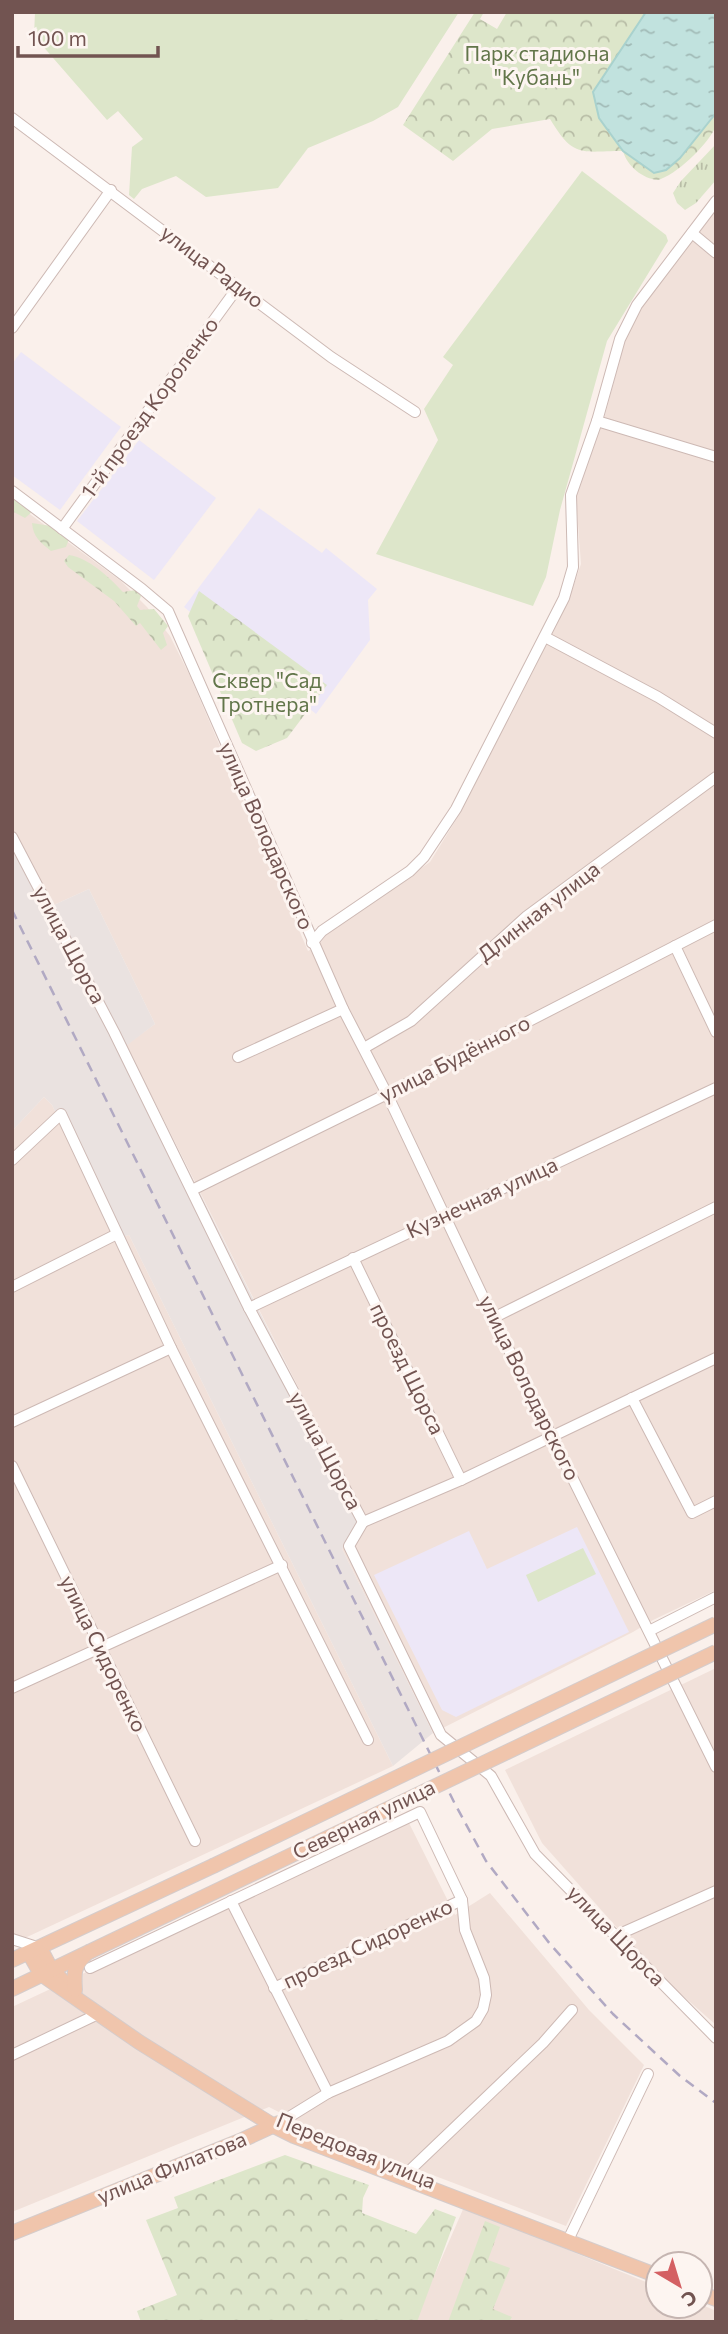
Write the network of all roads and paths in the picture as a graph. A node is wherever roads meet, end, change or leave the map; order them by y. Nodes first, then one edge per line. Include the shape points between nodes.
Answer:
1 (12, 118) edge
2 (111, 190) junction
3 (716, 201) edge
4 (692, 233) junction
5 (716, 253) edge
6 (238, 287) junction
7 (12, 328) edge
8 (415, 412) dead end
9 (597, 421) junction
10 (716, 457) edge
11 (12, 491) edge
12 (62, 529) junction
13 (545, 637) junction
14 (716, 733) edge
15 (716, 777) edge
16 (12, 837) edge
17 (716, 925) edge
18 (312, 943) junction
19 (675, 946) junction
20 (342, 1009) junction
21 (716, 1032) edge
22 (364, 1048) junction
23 (238, 1057) dead end
24 (716, 1088) edge
25 (387, 1094) junction
26 (12, 1160) edge
27 (192, 1190) junction
28 (716, 1207) edge
29 (445, 1216) junction
30 (117, 1234) junction
31 (353, 1258) junction
32 (12, 1287) edge
33 (249, 1308) junction
34 (493, 1318) junction
35 (171, 1348) junction
36 (716, 1358) edge
37 (632, 1398) junction
38 (12, 1422) edge
39 (553, 1436) junction
40 (12, 1466) edge
41 (461, 1479) junction
42 (716, 1501) edge
43 (363, 1522) junction
44 (282, 1564) junction
45 (716, 1597) edge
46 (716, 1624) edge
47 (649, 1631) junction
48 (100, 1648) junction
49 (716, 1652) edge
50 (12, 1688) edge
51 (368, 1740) dead end
52 (716, 1767) edge
53 (195, 1841) dead end
54 (716, 1891) edge
55 (231, 1900) junction
56 (462, 1900) junction
57 (615, 1936) junction
58 (13, 1938) edge
59 (35, 1950) junction
60 (89, 1952) junction
61 (12, 1960) edge
62 (90, 1968) dead end
63 (46, 1972) junction
64 (12, 1989) edge
65 (274, 1989) junction
66 (75, 1990) junction
67 (572, 2010) dead end
68 (98, 2014) junction
69 (716, 2038) edge
70 (12, 2055) edge
71 (648, 2074) dead end
72 (328, 2092) junction
73 (248, 2111) junction
74 (273, 2121) junction
75 (244, 2130) junction
76 (407, 2173) junction
77 (12, 2225) edge
78 (12, 2233) edge
79 (570, 2236) junction
80 (644, 2264) edge
81 (644, 2271) edge

1 - 2 street, улица Радио
2 - 6 street, улица Радио
2 - 7 street
3 - 4 street
4 - 5 street
4 - 9 street via 637,306 620,339
6 - 8 street, улица Радио via 331,357
6 - 12 street, 1-й проезд Короленко
9 - 10 street
9 - 13 street via 571,495 573,567
11 - 12 street, улица Володарского
12 - 18 street, улица Володарского via 168,611
13 - 14 street
13 - 18 street via 456,808 424,857
15 - 22 street, Длинная улица via 527,916 411,1021
16 - 27 street, улица Щорса
17 - 19 street, улица Будённого
18 - 20 street, улица Володарского
19 - 21 street
19 - 25 street, улица Будённого
20 - 22 street, улица Володарского
20 - 23 street
22 - 25 street, улица Володарского
24 - 29 street, Кузнечная улица
25 - 27 street, улица Будённого
25 - 29 street, улица Володарского
26 - 30 street via 61,1114
27 - 33 street, улица Щорса
28 - 34 street
29 - 31 street, Кузнечная улица
29 - 34 street, улица Володарского
30 - 32 street
30 - 35 street
31 - 33 street, Кузнечная улица
31 - 41 street, проезд Щорса
33 - 43 street, улица Щорса
34 - 39 street, улица Володарского
35 - 38 street
35 - 44 street
36 - 37 street
37 - 39 street
37 - 42 street via 692,1513
39 - 41 street
39 - 47 street, улица Володарского
40 - 48 street, улица Сидоренко
41 - 43 street
43 - 57 street, улица Щорса via 349,1546 441,1735 491,1776 535,1854
44 - 48 street
44 - 51 street
45 - 47 street
46 - 59 main road, Северная улица, bridge
47 - 52 street, улица Володарского
48 - 50 street
48 - 53 street, улица Сидоренко
49 - 60 main road, Северная улица, bridge
54 - 57 street
55 - 56 street, улица Филатова via 420,1812
55 - 62 street
55 - 65 street
56 - 65 street, проезд Сидоренко
56 - 72 street, улица Филатова via 464,1930 484,1978 486,1995 476,2021 448,2041
57 - 69 street, улица Щорса
58 - 59 street
59 - 61 main road, Северная улица
59 - 63 main road, Передовая улица
60 - 63 main road, Северная улица
60 - 66 main road via 77,1962
63 - 64 main road, Северная улица
63 - 66 main road, Передовая улица
63 - 68 main road, Передовая улица
65 - 72 street
66 - 74 main road, Передовая улица
67 - 76 street
68 - 70 street
68 - 73 main road, Передовая улица
71 - 79 street
72 - 74 street, улица Филатова
73 - 74 main road, Передовая улица
73 - 75 main road, Передовая улица via 250,2120
74 - 75 main road
74 - 76 main road, Передовая улица
74 - 78 main road, улица Филатова
74 - 81 main road, Передовая улица via 307,2141
75 - 77 main road
76 - 79 main road, Передовая улица
79 - 80 main road, Передовая улица

